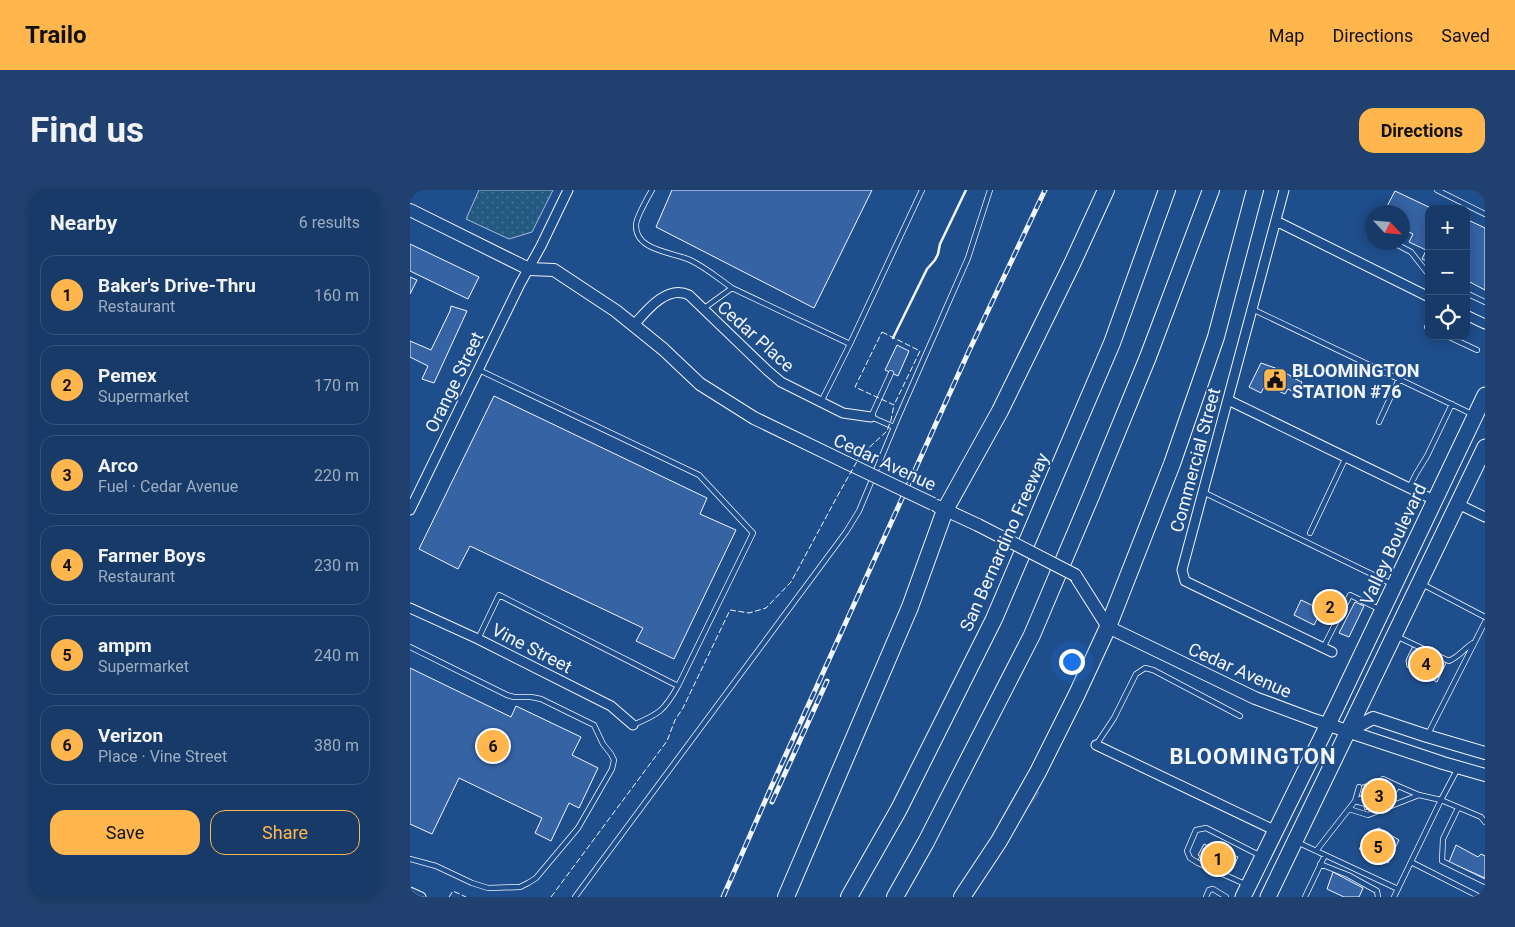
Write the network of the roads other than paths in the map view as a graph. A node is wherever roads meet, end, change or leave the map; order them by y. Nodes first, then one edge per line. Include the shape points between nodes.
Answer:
1 (568, 190) edge
2 (652, 190) edge
3 (922, 190) edge
4 (990, 190) edge
5 (1106, 190) edge
6 (1168, 190) edge
7 (1211, 190) edge
8 (1255, 190) edge
9 (1284, 190) edge
10 (1437, 190) edge
11 (410, 210) edge
12 (1485, 214) edge
13 (1276, 221) junction
14 (1407, 250) edge
15 (529, 269) junction
16 (1425, 269) edge
17 (732, 288) junction
18 (1425, 295) edge
19 (1470, 295) edge
20 (1485, 302) edge
21 (1252, 309) junction
22 (703, 310) junction
23 (1470, 317) edge
24 (1485, 324) edge
25 (633, 326) junction
26 (1456, 340) edge
27 (850, 344) junction
28 (1477, 350) dead end
29 (478, 370) junction
30 (891, 373) dead end
31 (1399, 379) junction
32 (1485, 395) edge
33 (1228, 400) junction
34 (821, 402) junction
35 (1452, 404) junction
36 (1475, 416) junction
37 (871, 417) junction
38 (1379, 422) dead end
39 (894, 427) junction
40 (1485, 447) edge
41 (1346, 457) junction
42 (1409, 488) junction
43 (1203, 492) junction
44 (1434, 500) junction
45 (1458, 504) junction
46 (939, 507) junction
47 (410, 510) edge
48 (1485, 517) edge
49 (1310, 532) dead end
50 (1420, 584) junction
51 (1395, 586) junction
52 (410, 608) edge
53 (1383, 611) junction
54 (1485, 617) edge
55 (1485, 622) edge
56 (1108, 627) junction
57 (1395, 636) junction
58 (478, 639) junction
59 (1475, 642) junction
60 (410, 647) edge
61 (1328, 650) joint
62 (678, 686) junction
63 (1240, 716) dead end
64 (633, 725) joint
65 (1328, 725) junction
66 (1349, 731) junction
67 (1427, 736) junction
68 (1096, 745) joint
69 (1485, 753) edge
70 (1458, 768) junction
71 (1485, 775) edge
72 (1383, 779) dead end
73 (1398, 786) junction
74 (1359, 787) dead end
75 (1386, 790) dead end
76 (1419, 795) junction
77 (1389, 797) dead end
78 (1363, 798) dead end
79 (1441, 800) junction
80 (1355, 801) junction
81 (1366, 804) dead end
82 (1458, 808) junction
83 (1349, 809) junction
84 (1485, 822) edge
85 (1276, 831) junction
86 (1296, 842) junction
87 (1316, 851) junction
88 (1325, 855) junction
89 (1263, 857) junction
90 (410, 859) edge
91 (1411, 862) junction
92 (1320, 864) junction
93 (1485, 882) edge
94 (1398, 889) junction
95 (410, 892) edge
96 (1246, 892) edge
97 (421, 897) edge
98 (575, 897) edge
99 (786, 897) edge
100 (848, 897) edge
101 (895, 897) edge
102 (962, 897) edge
103 (1206, 897) edge
104 (1226, 897) edge
105 (1268, 897) edge
106 (1305, 897) edge
107 (1378, 897) edge
108 (1394, 897) edge
109 (1480, 897) edge

1 - 15 street, Orange Street
2 - 17 lane via 636,224 637,234 643,242 689,259
3 - 27 lane
4 - 39 lane via 968,258
5 - 46 highway via 1000,412
6 - 100 highway, San Bernardino Freeway via 1112,343 994,619 898,809
7 - 101 highway via 1144,366 1032,635
8 - 56 highway via 1216,337 1172,464
9 - 13 street, Commercial Street
10 - 12 lane
11 - 15 main road, Cedar Avenue
13 - 18 street
13 - 21 street, Commercial Street
14 - 16 lane
15 - 25 main road, Cedar Avenue via 554,270
15 - 29 street, Orange Street
17 - 22 lane
17 - 27 lane
19 - 20 lane
21 - 31 lane
21 - 33 street, Commercial Street
22 - 25 street, Cedar Place via 688,295 676,292 651,306
22 - 34 street, Cedar Place via 781,382
23 - 24 street
25 - 46 main road, Cedar Avenue, bridge via 700,384 754,418
26 - 28 lane
27 - 34 lane
29 - 47 street, Orange Street
29 - 62 lane via 699,476 753,533
30 - 37 lane
31 - 35 lane
31 - 38 lane
32 - 36 main road, Valley Boulevard
33 - 41 street
33 - 43 street, Commercial Street
34 - 37 street, Cedar Place via 843,413
35 - 36 lane
35 - 42 lane
36 - 44 main road, Valley Boulevard
37 - 39 lane
39 - 98 lane via 859,511 846,532
40 - 45 main road
41 - 42 street
41 - 49 lane
42 - 44 street
43 - 51 lane
43 - 61 street, Commercial Street via 1182,570 1185,581
44 - 51 main road, Valley Boulevard
45 - 48 street
45 - 50 main road
46 - 56 main road, Cedar Avenue, bridge via 1075,575
46 - 99 highway via 910,607
50 - 54 lane
50 - 57 main road
51 - 53 main road, Valley Boulevard
52 - 58 street, Vine Street
53 - 61 lane via 1350,595
53 - 65 main road, Valley Boulevard
55 - 59 lane
56 - 65 main road, Cedar Avenue via 1255,698
56 - 102 highway via 1038,772 999,841
57 - 59 lane via 1449,661
57 - 66 main road
58 - 62 lane via 499,595
58 - 64 street, Vine Street via 611,706
59 - 67 lane
60 - 90 lane via 508,695 541,699 594,725 614,760 578,828 536,878 520,887 488,888
62 - 64 lane via 668,704 654,716
63 - 68 lane via 1145,668 1136,674
65 - 66 main road, Cedar Avenue
65 - 85 main road, Valley Boulevard
66 - 67 main road via 1373,718
66 - 70 main road, Cedar Avenue
66 - 86 main road
67 - 69 main road
68 - 85 street
70 - 71 main road, Cedar Avenue
70 - 79 lane
72 - 73 lane
73 - 75 lane
73 - 76 lane
73 - 77 lane
74 - 80 lane
76 - 79 lane
76 - 83 lane via 1368,815
78 - 80 lane
79 - 82 lane
79 - 91 lane
80 - 81 lane
80 - 83 lane
82 - 84 lane via 1481,817
82 - 93 lane via 1443,839 1442,861
83 - 87 lane
85 - 89 main road, Valley Boulevard
86 - 87 lane
86 - 105 main road
87 - 88 lane
88 - 92 lane
88 - 94 lane
89 - 96 main road, Valley Boulevard
89 - 96 lane via 1206,828 1196,830 1186,851 1190,858
91 - 94 lane
91 - 109 lane
92 - 106 lane
92 - 107 lane via 1377,891
94 - 108 lane
95 - 97 street
103 - 104 lane via 1213,889

